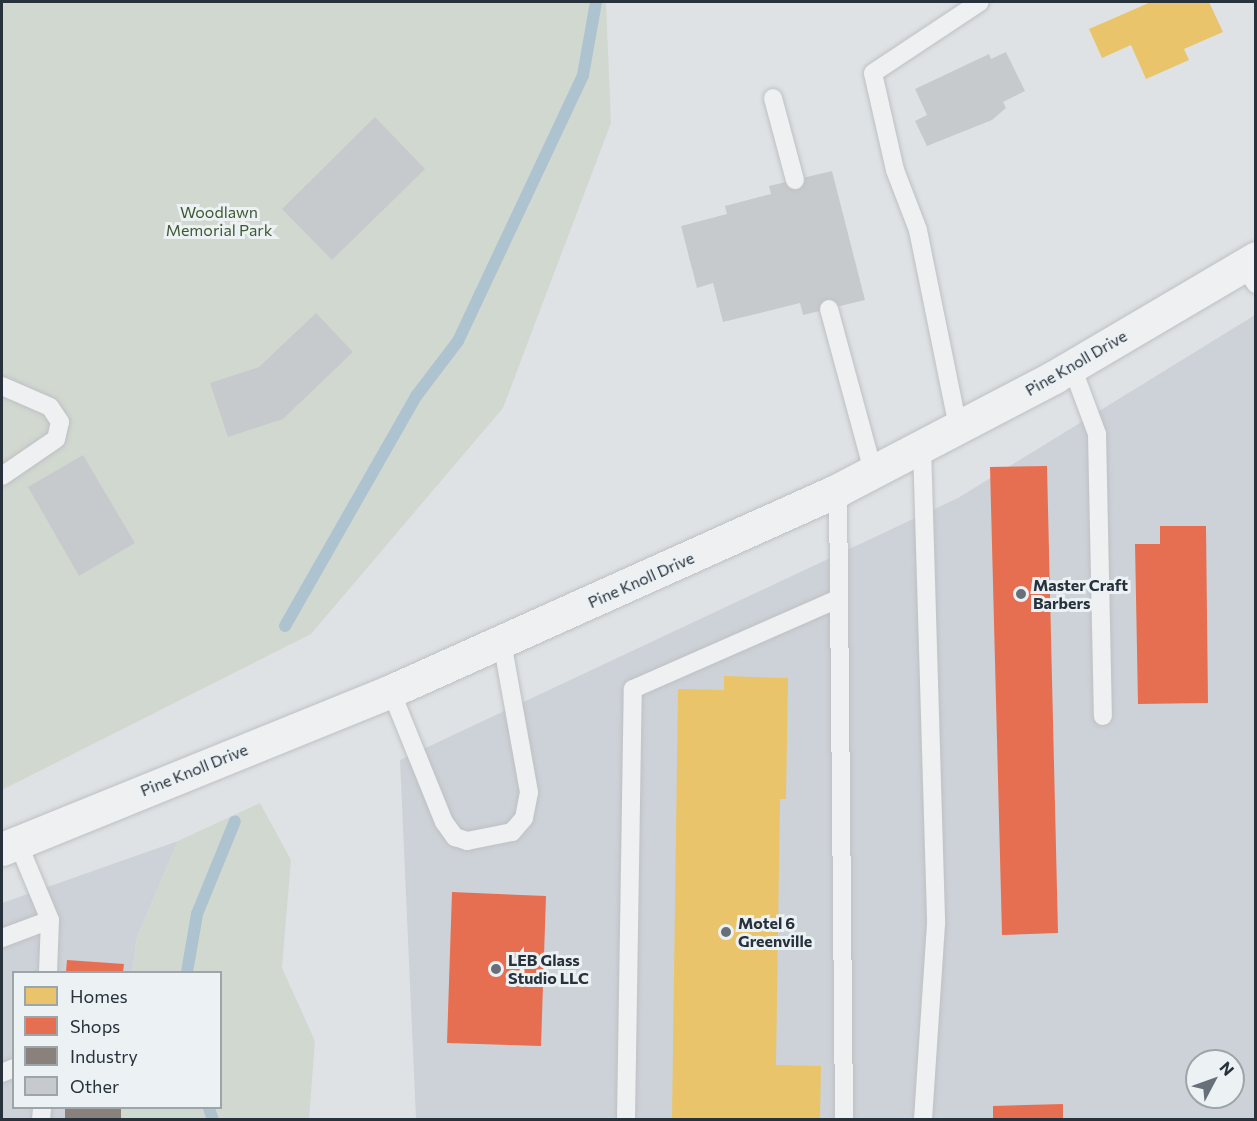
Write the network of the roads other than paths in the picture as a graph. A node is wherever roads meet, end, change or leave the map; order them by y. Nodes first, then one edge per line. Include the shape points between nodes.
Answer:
1 (980, 2) edge
2 (772, 98) dead end
3 (795, 180) dead end
4 (1251, 269) edge
5 (830, 309) dead end
6 (1072, 367) junction
7 (2, 386) edge
8 (958, 427) junction
9 (922, 446) junction
10 (873, 471) junction
11 (2, 476) edge
12 (838, 490) junction
13 (838, 599) junction
14 (502, 642) junction
15 (391, 692) junction
16 (1103, 716) dead end
17 (10, 846) edge
18 (50, 920) junction
19 (2, 938) edge
20 (48, 971) edge
21 (626, 1119) edge
22 (844, 1119) edge
23 (923, 1119) edge

1 - 8 lane via 873,73 895,170 918,230
2 - 3 lane
4 - 6 street, Pine Knoll Drive
5 - 10 lane
6 - 8 street, Pine Knoll Drive
6 - 16 lane via 1097,434
7 - 11 lane via 50,407 60,422 56,439
8 - 9 street, Pine Knoll Drive
9 - 10 street, Pine Knoll Drive
9 - 23 lane via 936,924
10 - 12 street, Pine Knoll Drive
12 - 13 lane
12 - 14 street, Pine Knoll Drive
13 - 21 lane via 633,689
13 - 22 lane
14 - 15 street, Pine Knoll Drive
14 - 15 lane via 529,792 524,818 512,832 467,841 455,837 444,822
15 - 17 street, Pine Knoll Drive
17 - 18 lane
18 - 19 lane
18 - 20 lane

